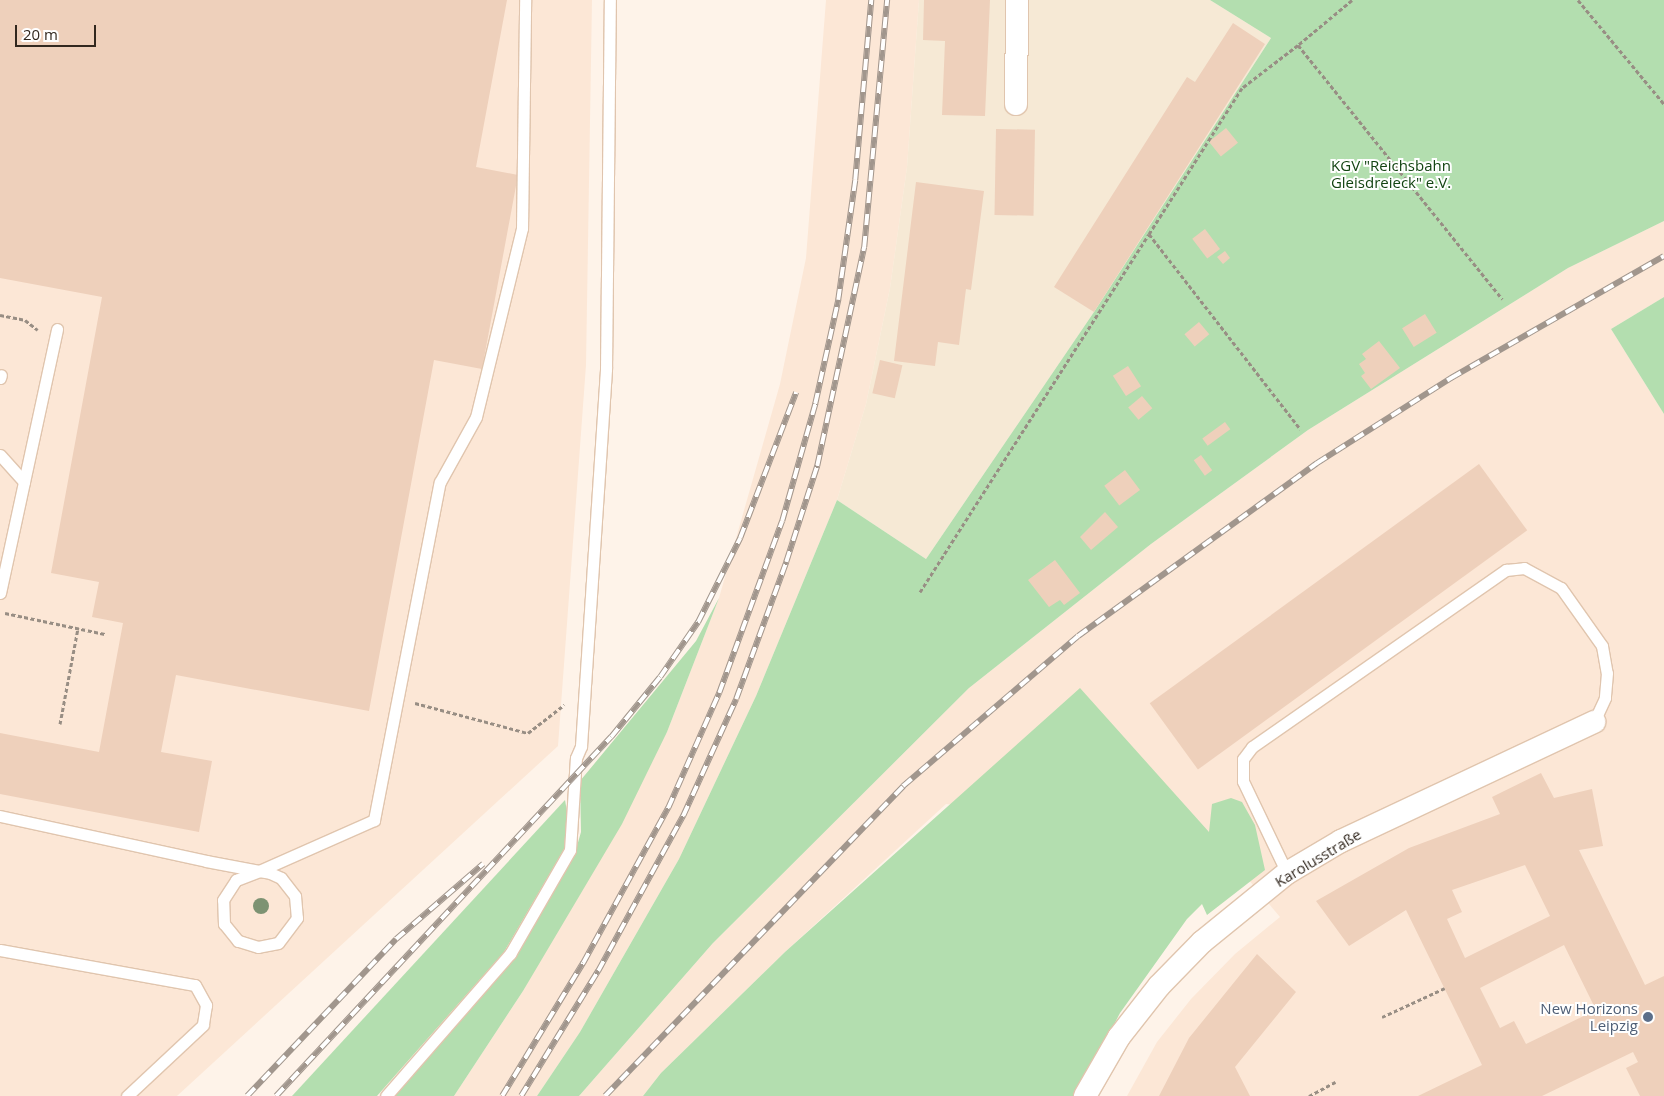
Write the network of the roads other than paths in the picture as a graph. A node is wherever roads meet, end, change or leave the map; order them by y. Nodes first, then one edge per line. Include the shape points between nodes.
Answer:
1 (525, 0) edge
2 (610, 0) edge
3 (1017, 0) edge
4 (1016, 104) dead end
5 (58, 329) dead end
6 (0, 455) edge
7 (24, 482) junction
8 (0, 592) edge
9 (1594, 722) joint
10 (0, 816) edge
11 (259, 871) junction
12 (1287, 872) junction
13 (0, 950) edge
14 (126, 1096) edge
15 (386, 1096) edge
16 (1086, 1096) edge

1 - 11 lane via 522,228 476,417 440,482 374,820
2 - 15 lane via 606,369 584,702 570,850 510,954
3 - 4 street
5 - 7 lane
6 - 7 lane
7 - 8 lane
9 - 12 street, Karolusstraße via 1341,841
9 - 12 lane via 1605,698 1607,673 1602,646 1561,588 1524,568 1506,570 1252,747 1243,759 1243,781
10 - 11 lane
11 - 11 lane via 281,878 292,891 298,908 286,936 258,948 243,944 230,934 222,913 228,889 241,877
12 - 16 street, Karolusstraße via 1234,914 1159,986 1119,1037
13 - 14 lane via 195,985 206,1005 203,1025

